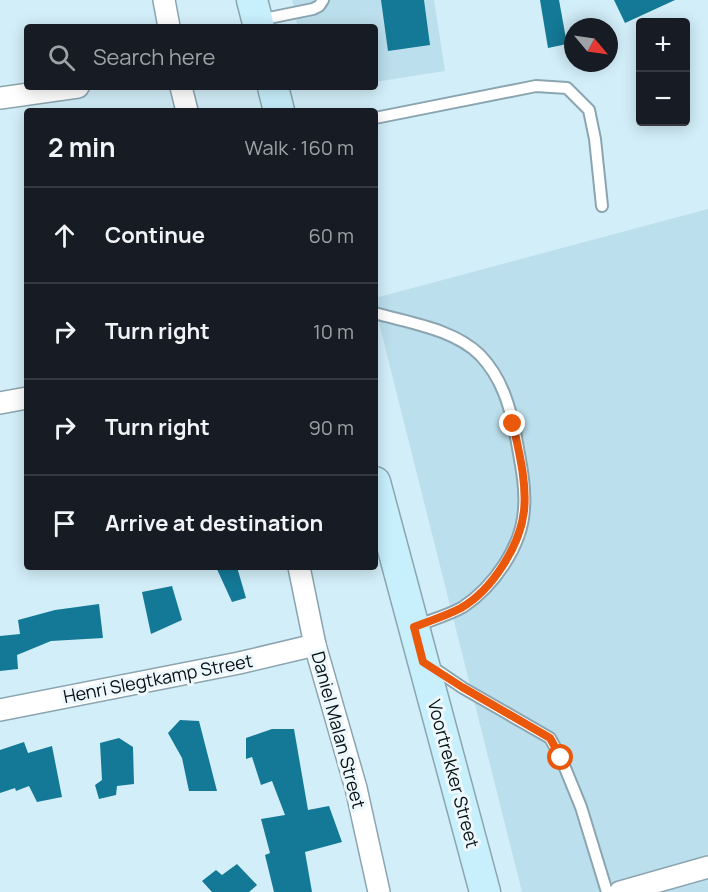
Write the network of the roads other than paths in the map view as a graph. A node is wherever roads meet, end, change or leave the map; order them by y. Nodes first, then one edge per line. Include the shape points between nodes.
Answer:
1 (164, 0) edge
2 (322, 0) edge
3 (256, 16) edge
4 (168, 24) edge
5 (58, 90) edge
6 (182, 90) edge
7 (274, 90) edge
8 (0, 99) edge
9 (186, 108) edge
10 (278, 108) edge
11 (378, 117) edge
12 (602, 206) dead end
13 (378, 314) edge
14 (24, 399) edge
15 (0, 404) edge
16 (378, 494) edge
17 (300, 570) edge
18 (414, 627) junction
19 (315, 645) junction
20 (423, 662) junction
21 (0, 710) edge
22 (708, 867) edge
23 (662, 886) edge
24 (379, 892) edge
25 (485, 892) edge
26 (607, 892) edge
27 (620, 892) edge

1 - 4 street
2 - 3 lane via 313,9
5 - 8 street
6 - 9 street
7 - 10 main road
11 - 12 lane via 536,86 567,88 589,110
13 - 18 lane via 459,340 479,354 505,393 523,482 524,510 519,534 488,585 462,607
14 - 15 street
16 - 18 main road, Voortrekker Street
17 - 19 street, Daniel Malan Street
18 - 20 main road, Voortrekker Street
19 - 21 street, Henri Slegtkamp Street
19 - 24 street, Daniel Malan Street via 356,788
20 - 25 main road, Voortrekker Street
20 - 26 lane via 550,738 581,807
22 - 23 street
23 - 27 street

